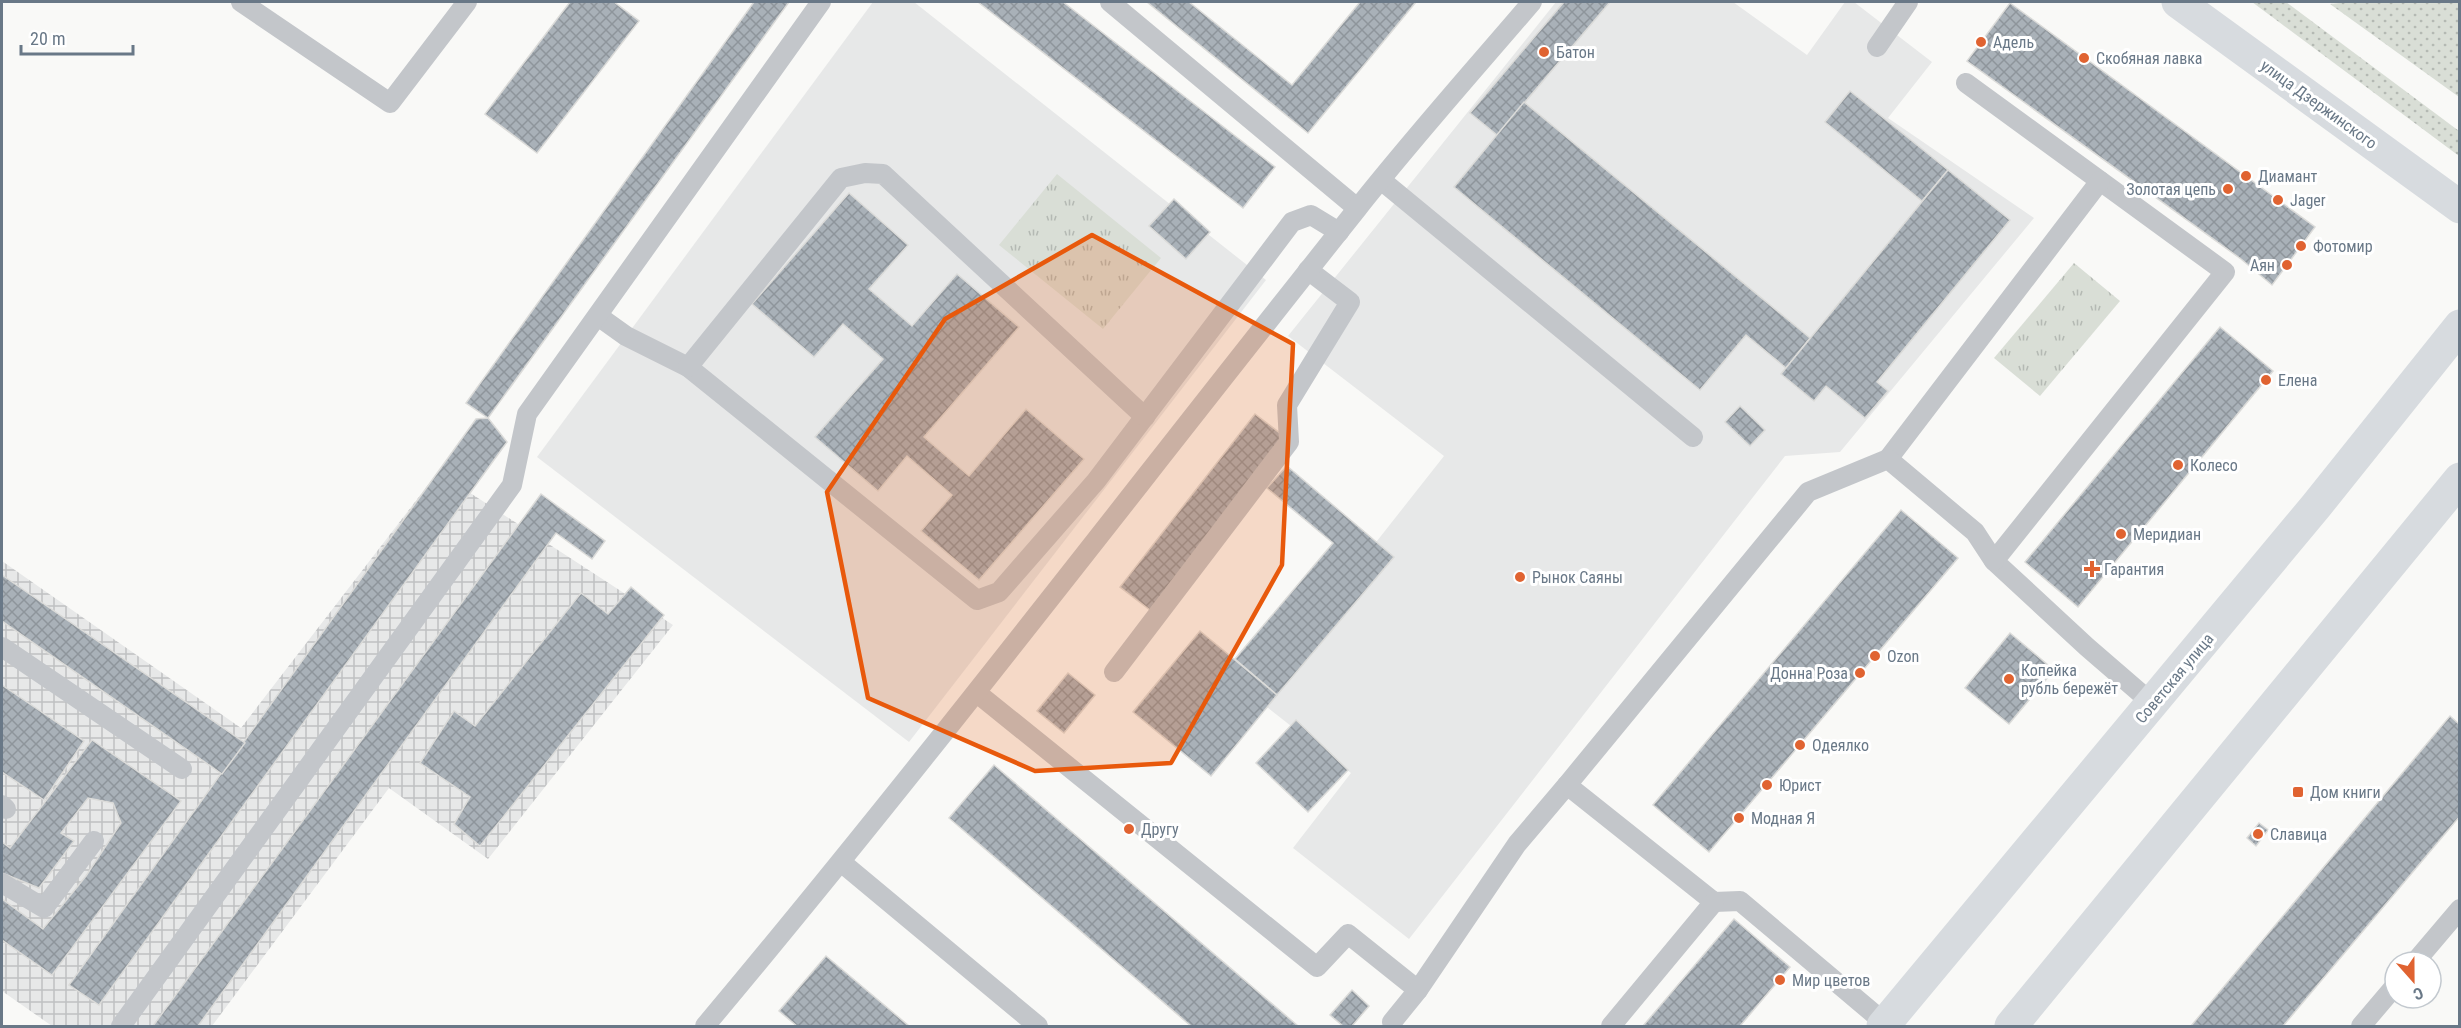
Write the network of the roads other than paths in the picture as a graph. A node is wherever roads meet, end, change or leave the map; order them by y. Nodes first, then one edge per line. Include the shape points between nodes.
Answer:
1 (241, 2) edge
2 (467, 2) edge
3 (820, 2) edge
4 (1110, 2) edge
5 (1532, 2) edge
6 (1908, 2) edge
7 (2178, 2) edge
8 (1877, 47) dead end
9 (1966, 83) dead end
10 (1381, 180) junction
11 (2100, 182) junction
12 (2460, 207) edge
13 (1357, 208) junction
14 (1340, 232) junction
15 (1308, 270) junction
16 (598, 316) junction
17 (2460, 326) edge
18 (688, 367) junction
19 (1144, 417) junction
20 (1693, 437) dead end
21 (1888, 459) junction
22 (2460, 479) edge
23 (1994, 561) junction
24 (2, 647) edge
25 (1114, 672) dead end
26 (977, 693) junction
27 (2152, 704) junction
28 (182, 769) dead end
29 (1567, 785) junction
30 (94, 841) dead end
31 (841, 862) junction
32 (2, 884) edge
33 (1714, 903) junction
34 (2460, 909) edge
35 (2425, 950) edge
36 (1418, 990) junction
37 (2383, 1000) edge
38 (1392, 1025) edge
39 (1885, 1025) edge
40 (121, 1026) edge
41 (705, 1026) edge
42 (1038, 1026) edge
43 (1611, 1026) edge
44 (2011, 1026) edge
45 (2361, 1026) edge

1 - 2 lane via 390,103
3 - 16 lane
4 - 13 lane
5 - 10 lane
6 - 8 lane
7 - 12 main road, улица Дзержинского
9 - 11 lane
10 - 13 lane
10 - 20 lane
11 - 21 lane
11 - 23 lane via 2225,272
13 - 14 lane
14 - 15 lane
14 - 19 lane via 1311,215 1292,222
15 - 25 lane via 1350,302 1287,405 1289,442
15 - 26 lane
16 - 18 lane via 626,336
16 - 40 lane via 527,414 512,485
17 - 27 main road, Советская улица
18 - 19 lane via 977,600 999,592 1096,481
18 - 19 lane via 841,178 883,174
21 - 23 lane via 1975,532
21 - 29 lane via 1808,492
22 - 44 main road
23 - 27 lane
24 - 28 lane
26 - 31 lane
26 - 36 lane via 1317,967 1348,934
27 - 39 main road, Советская улица
29 - 33 lane
29 - 36 lane via 1518,844
30 - 32 lane via 44,908
31 - 41 lane
31 - 42 lane
33 - 39 lane via 1740,901
33 - 43 lane
34 - 35 lane
36 - 38 lane
37 - 45 lane

